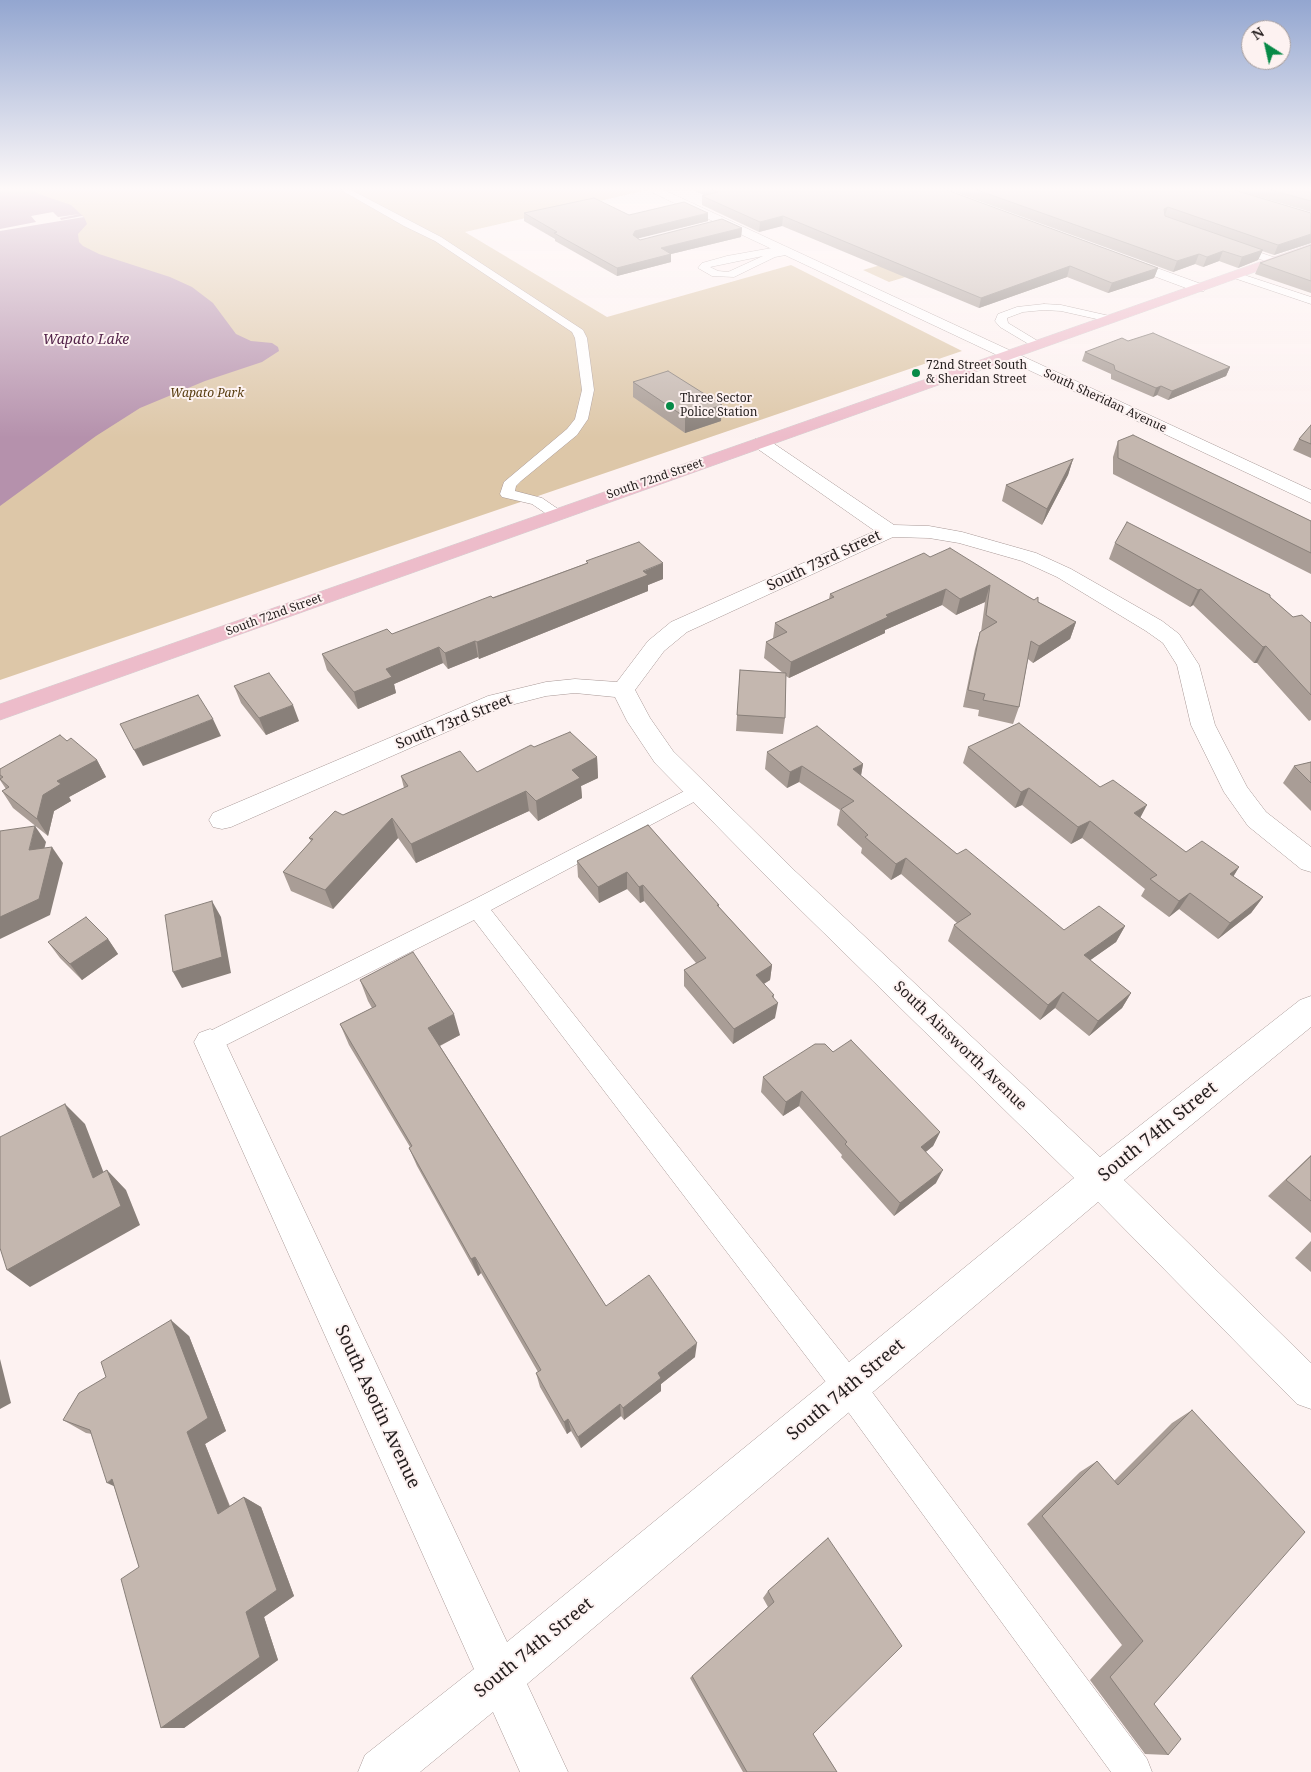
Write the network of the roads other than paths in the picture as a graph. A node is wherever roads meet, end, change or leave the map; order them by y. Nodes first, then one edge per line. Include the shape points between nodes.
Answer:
1 (490, 273) edge
2 (713, 273) edge
3 (735, 273) edge
4 (833, 273) edge
5 (1158, 273) edge
6 (1242, 273) edge
7 (1235, 275) junction
8 (1199, 288) junction
9 (1311, 301) edge
10 (1110, 319) junction
11 (1037, 345) junction
12 (1008, 355) junction
13 (761, 443) junction
14 (1311, 497) edge
15 (556, 514) junction
16 (889, 531) junction
17 (623, 690) junction
18 (0, 712) edge
19 (698, 791) junction
20 (222, 820) dead end
21 (1311, 862) edge
22 (477, 908) junction
23 (1311, 1008) edge
24 (210, 1042) joint
25 (1099, 1179) junction
26 (849, 1387) junction
27 (1311, 1390) edge
28 (500, 1677) junction
29 (382, 1772) edge
30 (544, 1772) edge
31 (1134, 1772) edge

1 - 15 lane via 577,330 581,338 588,390 580,420 572,432 509,485 507,494 537,501
2 - 3 lane
4 - 12 street, South Sheridan Avenue
5 - 8 street
6 - 7 main road, South 72nd Street
7 - 8 main road, South 72nd Street
7 - 9 lane
8 - 10 main road, South 72nd Street
10 - 11 main road, South 72nd Street
10 - 11 lane via 1044,307 1021,308 1002,316 1004,325
11 - 12 main road, South 72nd Street
12 - 13 main road, South 72nd Street
12 - 14 street, South Sheridan Avenue
13 - 15 main road, South 72nd Street
13 - 16 street
15 - 18 main road, South 72nd Street
16 - 17 street, South 73rd Street via 679,628 656,646
16 - 21 street via 929,532 962,538 1029,557 1110,598 1171,639 1188,665 1203,725 1237,792 1257,819
17 - 19 street, South Ainsworth Avenue via 639,721 664,757
17 - 20 street, South 73rd Street via 575,686 546,688 496,701
19 - 22 lane
19 - 25 street, South Ainsworth Avenue
22 - 24 lane
22 - 26 lane
23 - 25 street, South 74th Street
24 - 28 street, South Asotin Avenue
25 - 26 street, South 74th Street
25 - 27 street, South Ainsworth Avenue
26 - 28 street, South 74th Street
26 - 31 lane
28 - 29 street, South 74th Street
28 - 30 street, South Asotin Avenue

